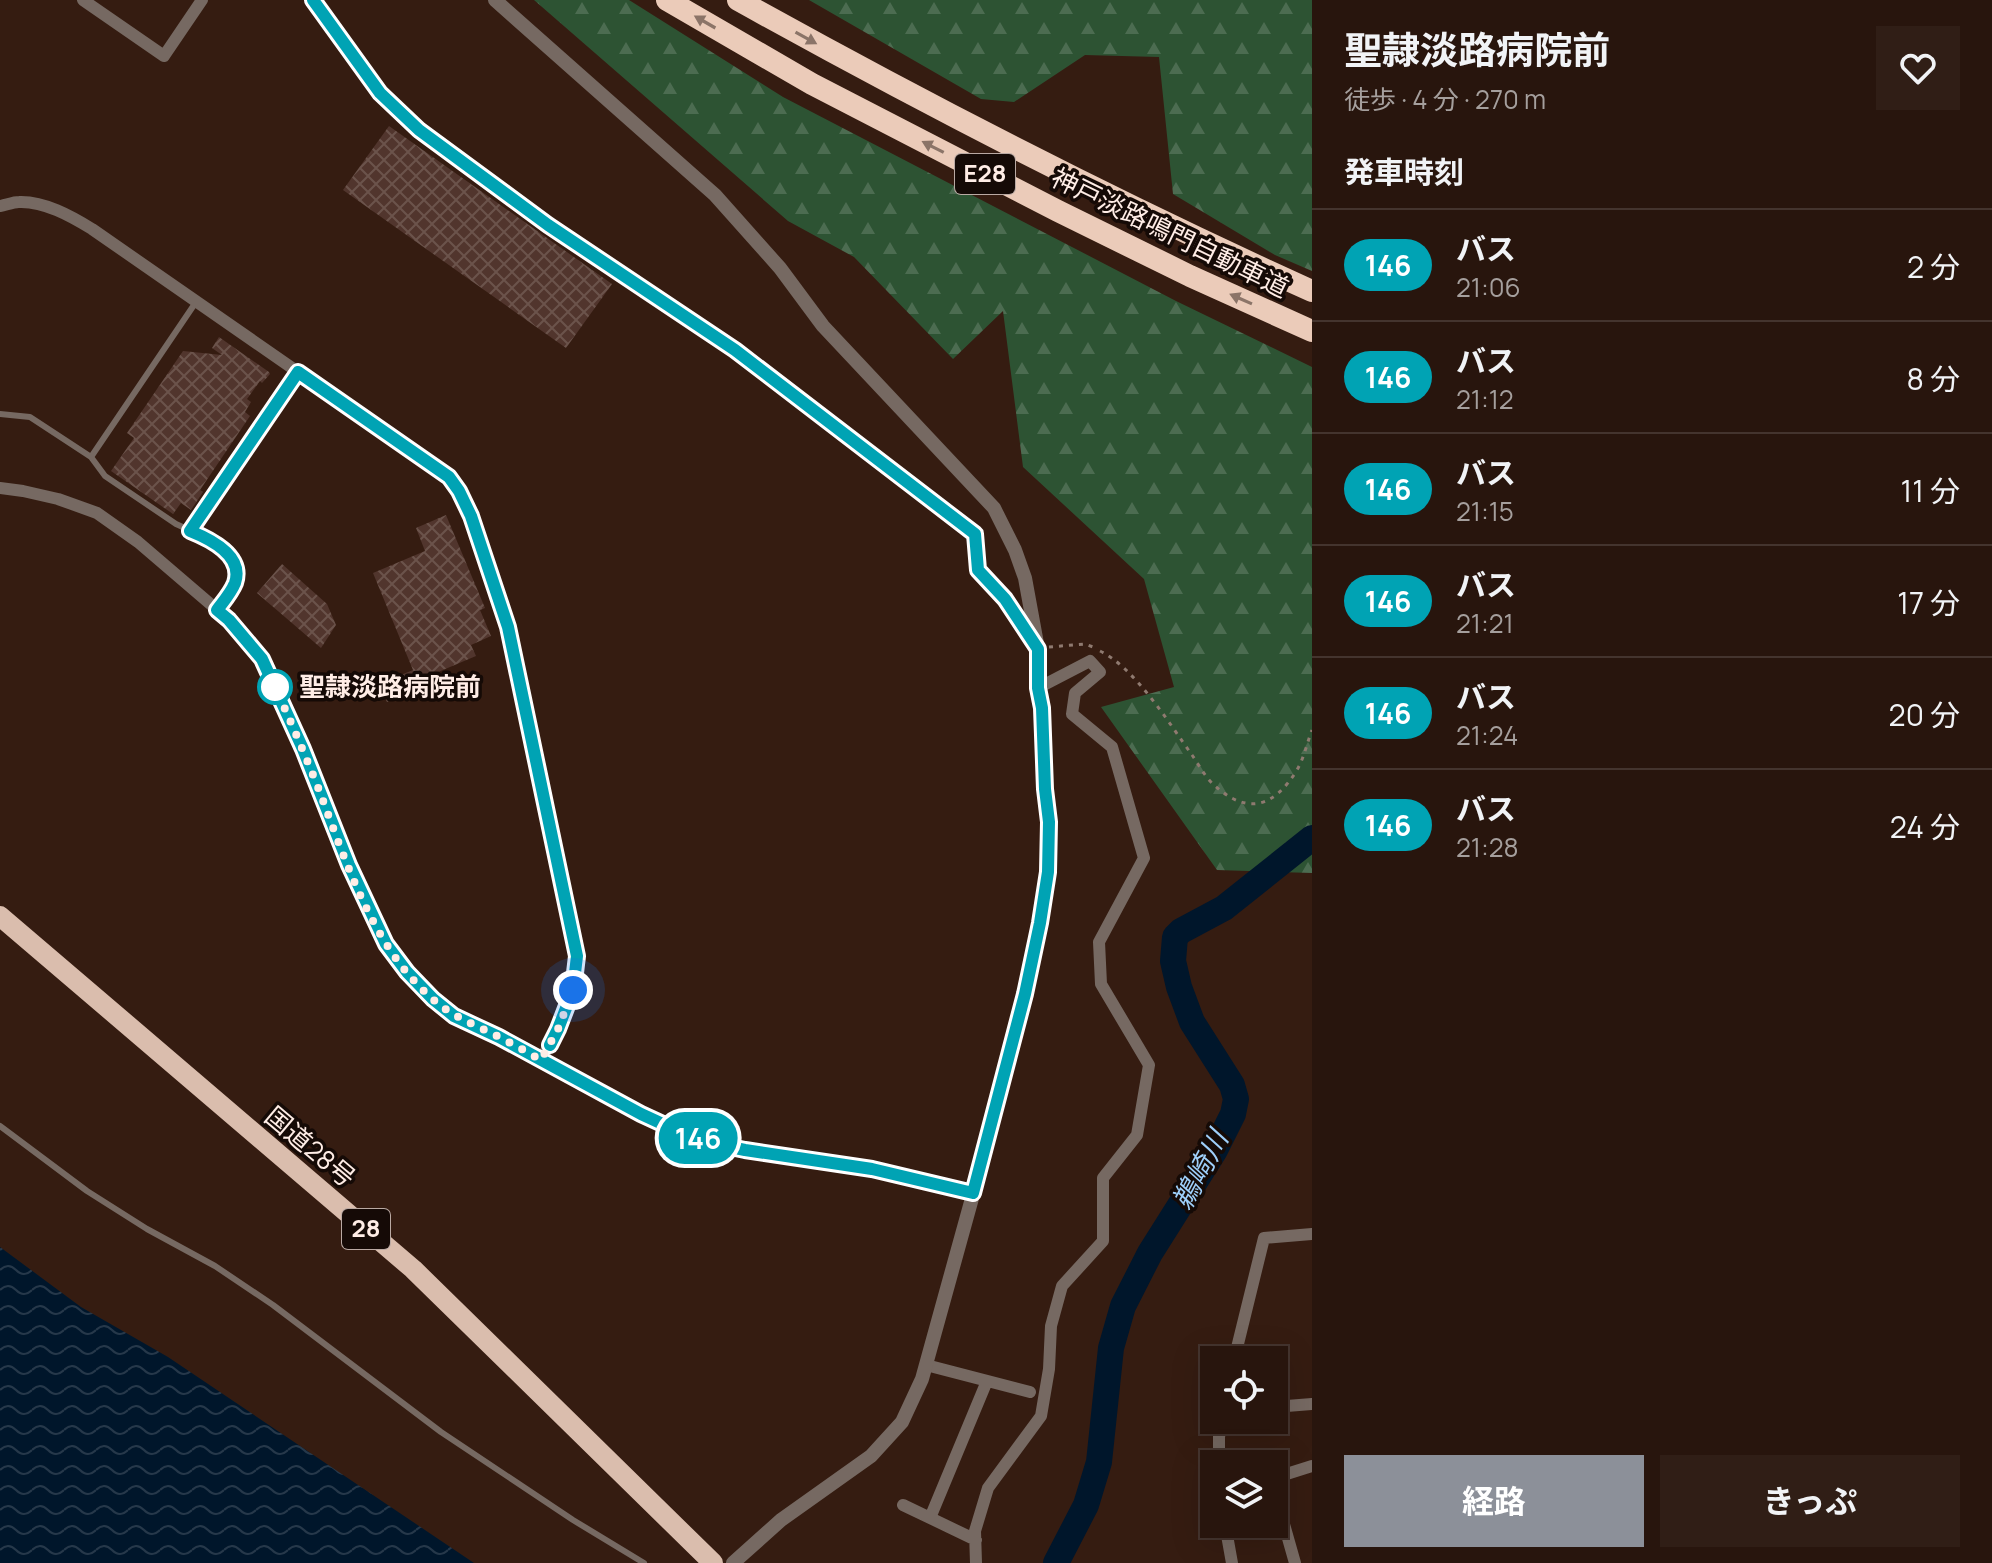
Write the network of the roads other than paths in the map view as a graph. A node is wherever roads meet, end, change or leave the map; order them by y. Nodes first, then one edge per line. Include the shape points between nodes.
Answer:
1 (83, 0) edge
2 (202, 0) edge
3 (313, 0) edge
4 (495, 0) edge
5 (667, 0) edge
6 (738, 0) edge
7 (0, 206) edge
8 (1312, 291) edge
9 (196, 302) junction
10 (1312, 331) edge
11 (298, 372) junction
12 (0, 414) edge
13 (91, 457) junction
14 (0, 488) edge
15 (190, 531) junction
16 (217, 610) junction
17 (1038, 649) junction
18 (1038, 688) junction
19 (0, 916) edge
20 (541, 1060) junction
21 (0, 1126) edge
22 (973, 1193) junction
23 (1312, 1234) edge
24 (1237, 1346) edge
25 (926, 1365) junction
26 (987, 1381) junction
27 (1030, 1392) dead end
28 (1312, 1405) edge
29 (1288, 1406) edge
30 (1312, 1466) edge
31 (1288, 1474) edge
32 (903, 1505) dead end
33 (930, 1518) junction
34 (1228, 1538) edge
35 (1288, 1538) edge
36 (976, 1540) junction
37 (644, 1563) edge
38 (713, 1563) edge
39 (733, 1563) edge
40 (976, 1563) edge
41 (1232, 1563) edge
42 (1295, 1563) edge

1 - 2 street via 164,56
3 - 17 street via 380,93 419,130 548,225 735,350 975,534 978,570
4 - 17 street via 715,195 823,326 994,508 1025,578
10 -> 5 highway, 神戸淡路鳴門自動車道 / E28 via 1058,211 812,84
6 -> 8 highway, 神戸淡路鳴門自動車道 / E28 via 1074,178
7 - 9 street via 45,206 75,219
9 - 11 street
9 - 13 lane
11 - 15 lane
11 - 20 street via 449,477 471,516 508,627 577,956 573,990
12 - 13 lane via 30,417
13 - 15 lane via 105,476
14 - 16 street via 97,513
15 - 16 lane via 207,538 236,566 235,584
16 - 20 street via 262,659 386,944 454,1016
17 - 18 street
18 - 22 street via 1048,872 1025,994
18 - 36 street via 1090,661 1100,672 1075,693 1072,714 1112,747 1144,858 1099,942 1101,984 1149,1065 1137,1135 1103,1178 1103,1241 1062,1286 1051,1326 1041,1416 988,1488
19 - 38 highway, 国道28号 / 28 via 413,1269
20 - 22 street via 641,1114 711,1143 872,1169
21 - 37 lane via 87,1191 273,1305 441,1432
22 - 25 street
23 - 24 street via 1264,1238
25 - 26 street
25 - 39 street via 902,1422 878,1449 781,1520
26 - 27 street
26 - 33 street
28 - 29 street
30 - 31 street
32 - 33 street
33 - 36 street
34 - 41 street
35 - 42 street
36 - 40 street

